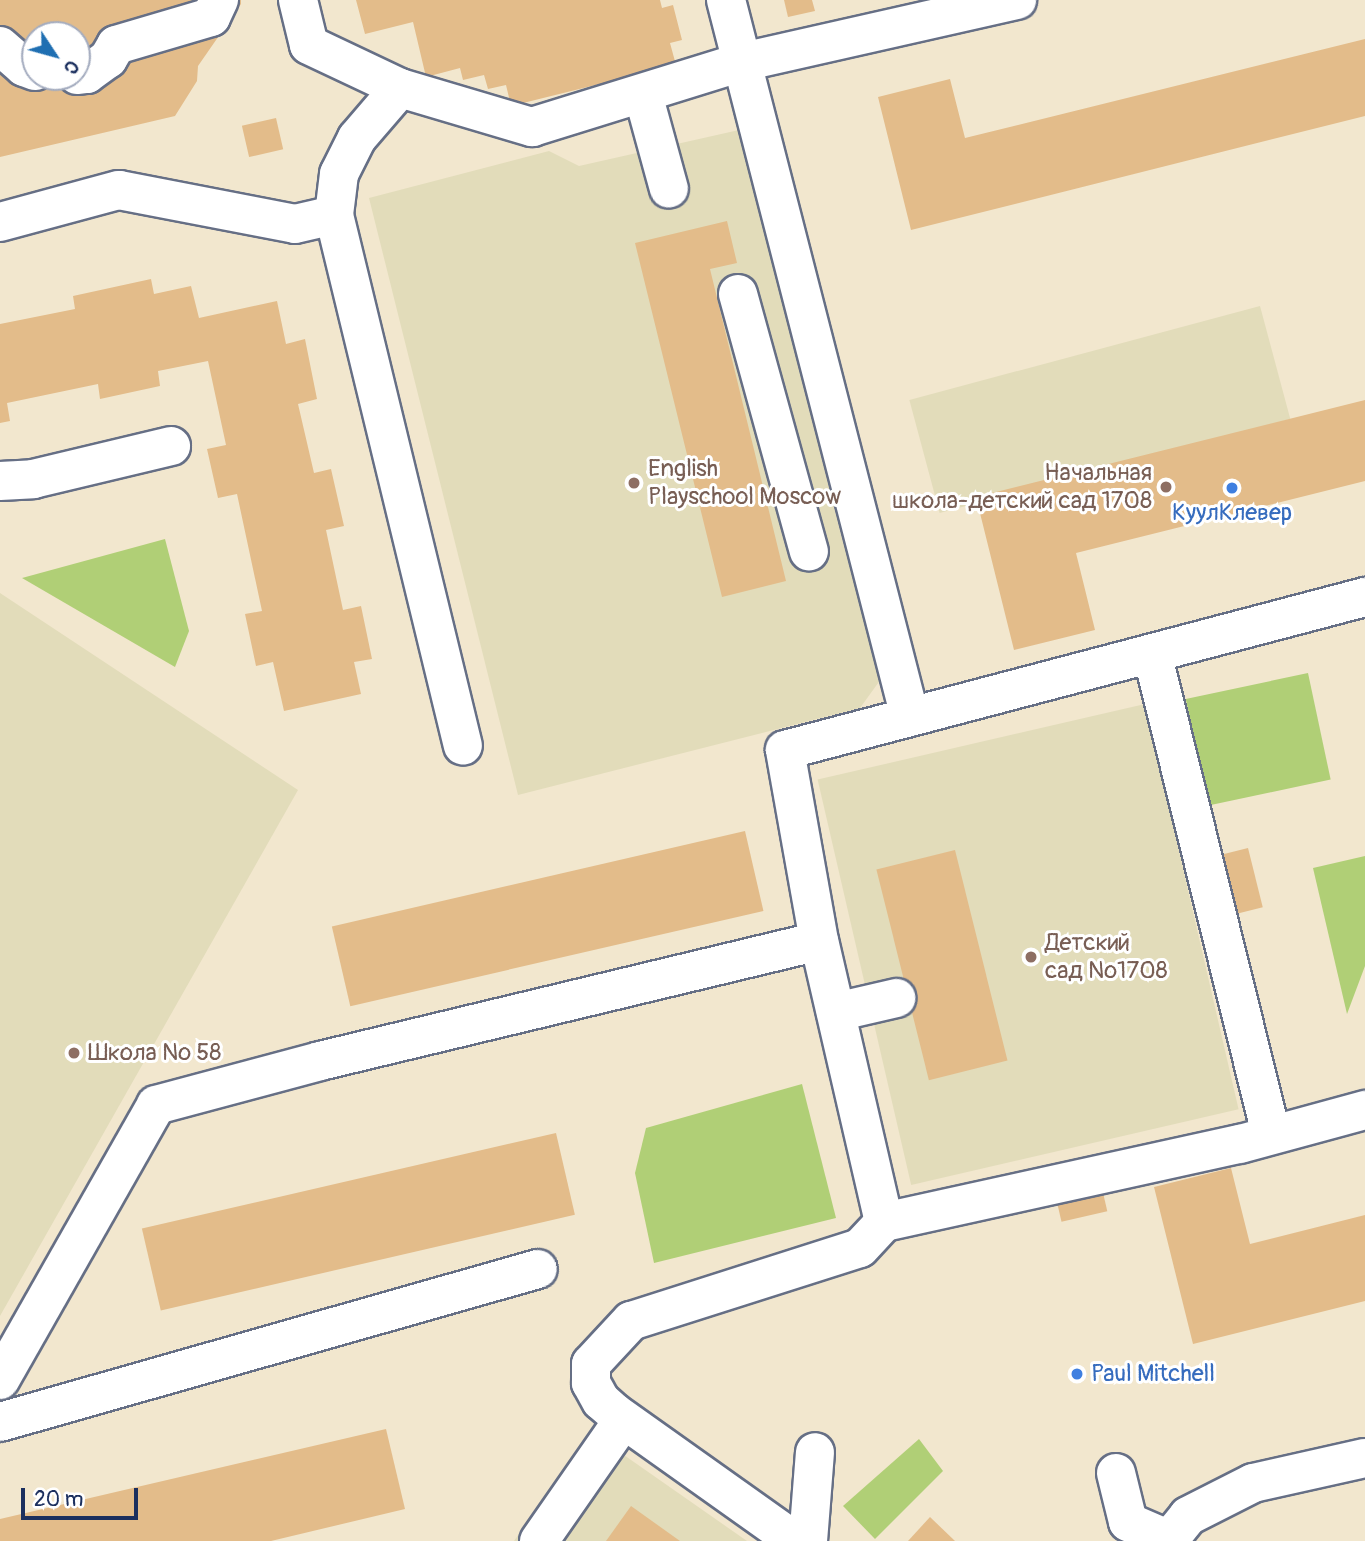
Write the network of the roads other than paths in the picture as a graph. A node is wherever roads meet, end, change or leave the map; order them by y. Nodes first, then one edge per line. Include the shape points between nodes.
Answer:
1 (219, 0) edge
2 (298, 0) edge
3 (726, 0) edge
4 (1017, 0) edge
5 (0, 46) edge
6 (742, 62) junction
7 (21, 64) edge
8 (91, 71) edge
9 (400, 88) junction
10 (643, 94) junction
11 (669, 189) dead end
12 (334, 215) junction
13 (0, 222) edge
14 (738, 294) dead end
15 (833, 417) junction
16 (776, 433) junction
17 (171, 446) dead end
18 (0, 481) edge
19 (809, 551) dead end
20 (1365, 597) edge
21 (1152, 653) junction
22 (910, 718) junction
23 (463, 746) dead end
24 (819, 941) junction
25 (896, 999) dead end
26 (836, 1012) junction
27 (1365, 1110) edge
28 (1271, 1133) junction
29 (884, 1222) junction
30 (538, 1269) dead end
31 (0, 1380) edge
32 (624, 1420) junction
33 (0, 1422) edge
34 (815, 1452) dead end
35 (1365, 1458) edge
36 (1116, 1473) dead end
37 (775, 1536) edge
38 (1169, 1540) edge
39 (539, 1541) edge
40 (808, 1541) edge

1 - 8 lane via 211,17 116,44 108,60
2 - 9 lane via 309,45
3 - 6 lane
4 - 6 lane
5 - 7 lane
6 - 10 lane
6 - 15 lane
9 - 10 lane via 532,127
9 - 12 lane via 358,138 339,174
10 - 11 lane
12 - 13 lane via 295,224 120,190
12 - 23 lane
14 - 16 lane
15 - 16 lane
15 - 22 lane
16 - 19 lane
17 - 18 lane via 33,479
20 - 21 lane
21 - 22 lane
21 - 28 lane
22 - 24 lane via 785,750
24 - 26 lane
24 - 31 lane via 156,1105
25 - 26 lane
26 - 29 lane
27 - 28 lane
28 - 29 lane via 1227,1147
29 - 32 lane via 860,1248 631,1321 591,1364 591,1383 601,1401
30 - 33 lane
32 - 37 lane
32 - 39 lane
34 - 40 lane
35 - 38 lane via 1253,1483 1188,1516
36 - 38 lane via 1128,1522

